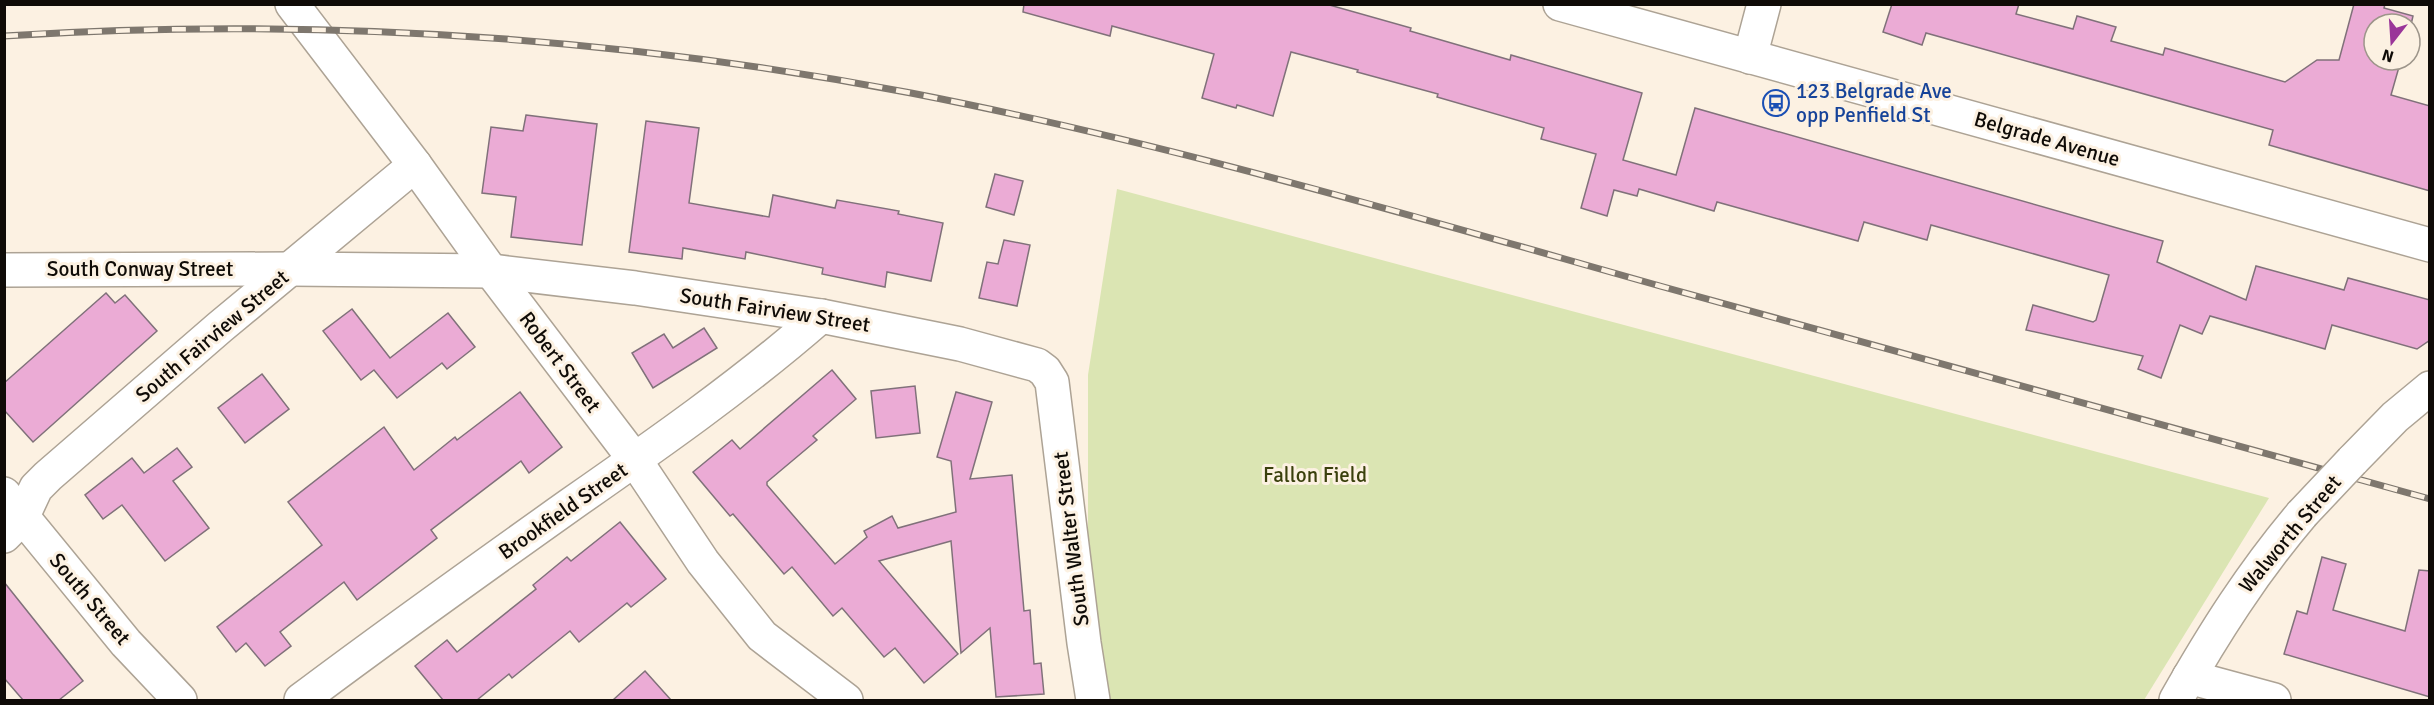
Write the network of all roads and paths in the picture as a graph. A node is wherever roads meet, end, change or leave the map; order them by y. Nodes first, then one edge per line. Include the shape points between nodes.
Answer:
1 (292, 4) edge
2 (1560, 4) edge
3 (1764, 4) edge
4 (1750, 57) junction
5 (415, 165) junction
6 (2430, 245) edge
7 (291, 269) junction
8 (4, 270) edge
9 (491, 272) junction
10 (821, 316) junction
11 (1051, 378) joint
12 (2430, 388) edge
13 (635, 460) junction
14 (10, 516) edge
15 (2183, 689) edge
16 (180, 700) edge
17 (301, 700) edge
18 (846, 700) edge
19 (1093, 700) edge
20 (2274, 700) edge

1 - 5 street, Robert Street
2 - 4 street, Belgrade Avenue
3 - 4 street
4 - 6 street, Belgrade Avenue
5 - 7 street, South Fairview Street
5 - 9 street, Robert Street
7 - 8 street, South Conway Street
7 - 9 street, South Conway Street
7 - 14 street, South Fairview Street via 48,476
9 - 10 street, South Fairview Street via 635,288
9 - 13 street, Robert Street
10 - 11 street, South Fairview Street via 977,349 1037,366
10 - 13 street, Brookfield Street via 741,382
11 - 19 street, South Walter Street
12 - 15 street, Walworth Street, bridge via 2395,417 2302,514 2245,585
13 - 17 street, Brookfield Street via 400,625
13 - 18 street, Robert Street via 703,562 762,636
14 - 16 street, South Street
15 - 20 street

